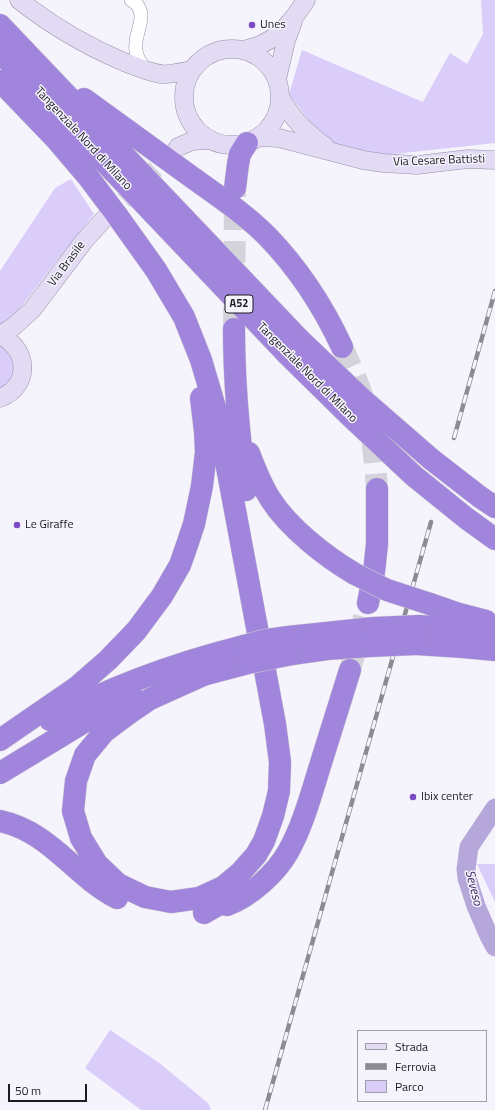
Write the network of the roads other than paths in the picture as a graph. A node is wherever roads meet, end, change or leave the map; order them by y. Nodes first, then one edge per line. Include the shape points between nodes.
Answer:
1 (19, 0) edge
2 (134, 2) edge
3 (302, 7) edge
4 (0, 25) edge
5 (244, 50) junction
6 (0, 52) edge
7 (40, 67) junction
8 (191, 70) junction
9 (154, 72) junction
10 (277, 79) junction
11 (0, 81) edge
12 (184, 97) junction
13 (280, 97) junction
14 (189, 118) junction
15 (210, 140) junction
16 (253, 140) junction
17 (336, 153) junction
18 (495, 160) edge
19 (235, 188) tunnel mouth
20 (103, 220) tunnel mouth
21 (170, 294) junction
22 (32, 310) junction
23 (234, 329) tunnel mouth
24 (0, 335) edge
25 (342, 347) tunnel mouth
26 (17, 349) junction
27 (0, 398) edge
28 (237, 405) junction
29 (377, 489) tunnel mouth
30 (495, 507) edge
31 (495, 539) edge
32 (368, 603) tunnel mouth
33 (495, 623) edge
34 (495, 634) edge
35 (417, 635) junction
36 (495, 650) edge
37 (246, 654) junction
38 (350, 670) tunnel mouth
39 (210, 672) junction
40 (0, 740) edge
41 (0, 751) edge
42 (0, 773) edge
43 (0, 821) edge
44 (204, 913) junction

1 - 9 street via 66,33 99,51
2 - 9 street via 140,12 136,39 137,57 142,65
3 - 5 street via 270,40
3 - 10 street via 286,40
4 - 7 highway, Tangenziale Nord di Milano / A52
5 - 8 street via 231,48 216,51 203,58
5 - 10 street via 261,58
6 - 31 highway, Tangenziale Nord di Milano / A52 via 343,410 414,476
7 - 25 highway via 231,204 266,235 315,296
7 - 30 highway, Tangenziale Nord di Milano / A52 via 300,340 431,459
8 - 9 street via 173,74
8 - 12 street via 184,88
9 - 12 street via 167,79
10 - 13 street
11 - 21 highway via 89,178 152,263
12 - 14 street
13 - 16 street via 275,118 266,130
13 - 17 street, Via Cesare Battisti via 306,132
14 - 15 street via 197,130
14 - 15 street via 178,147
15 - 16 street via 232,145
16 - 17 street, Via Cesare Battisti via 279,138
16 - 19 highway via 240,154
17 - 18 street, Via Cesare Battisti via 363,160 404,164 468,158
20 - 22 street, Via Brasile
21 - 39 highway via 184,317 196,346 217,414 275,724 280,762 279,791 264,841 240,874 199,898 171,902 144,897 112,879 97,864 81,838 73,811 76,781 85,755 104,732 150,699
21 - 40 highway via 193,362 205,432 206,452 202,486 188,545 162,596 136,630 108,660 77,687
22 - 24 street, Via Brasile
22 - 26 street, Via Brasile
23 - 28 highway
24 - 26 street
26 - 27 street via 22,364 21,377 9,394
28 - 33 highway, bridge via 246,445 256,473 271,500 306,538 345,568 387,590
28 - 44 highway via 252,537 286,722 290,760 289,792 276,846 265,864 230,898
29 - 32 highway via 377,544
34 - 35 highway via 445,628
35 - 36 highway via 457,646
35 - 37 highway, bridge via 372,637 327,649 290,646 267,640
37 - 39 highway
37 - 41 highway via 192,660 146,676 68,710
38 - 44 highway via 308,805 288,852 274,871 253,890 234,902
39 - 42 highway via 157,689 99,713
43 - 44 highway via 33,833 110,895 139,909 169,915

